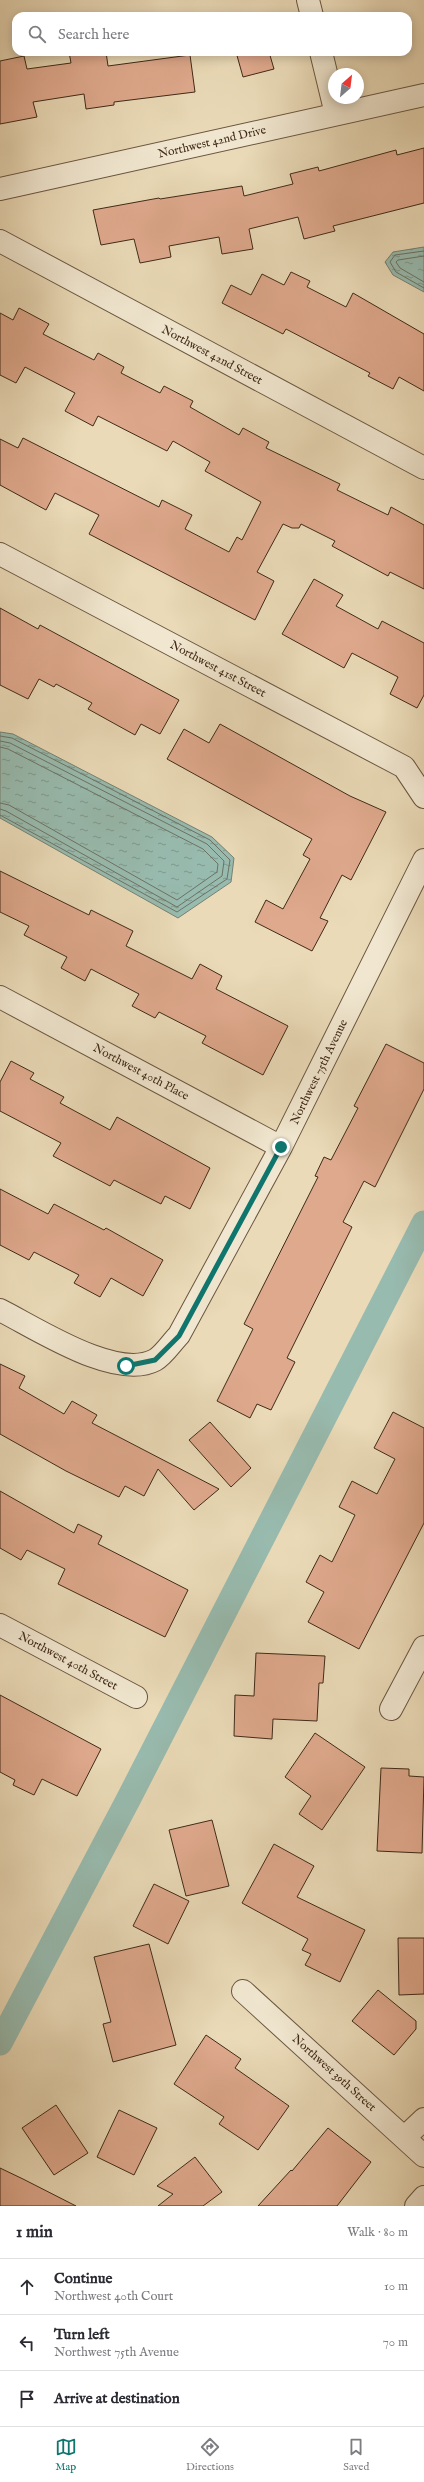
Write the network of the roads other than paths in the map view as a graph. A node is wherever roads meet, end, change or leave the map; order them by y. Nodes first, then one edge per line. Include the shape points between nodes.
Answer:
1 (308, 0) edge
2 (311, 12) edge
3 (322, 56) edge
4 (424, 95) edge
5 (336, 114) junction
6 (0, 189) edge
7 (0, 241) edge
8 (424, 468) edge
9 (0, 554) edge
10 (424, 797) edge
11 (424, 860) edge
12 (0, 997) edge
13 (281, 1147) junction
14 (0, 1310) edge
15 (0, 1624) edge
16 (424, 1647) edge
17 (136, 1698) dead end
18 (391, 1709) dead end
19 (243, 1991) dead end
20 (424, 2119) edge
21 (405, 2138) junction
22 (424, 2156) edge
23 (424, 2197) edge
24 (416, 2206) edge

1 - 2 street
3 - 5 street
4 - 5 street, Northwest 42nd Drive
5 - 6 street, Northwest 42nd Drive
7 - 8 street, Northwest 42nd Street
9 - 10 street, Northwest 41st Street via 404,767
11 - 13 street, Northwest 75th Avenue
12 - 13 street, Northwest 40th Place
13 - 14 street, Northwest 75th Avenue via 179,1336 155,1360 126,1366 86,1355
15 - 17 street, Northwest 40th Street
16 - 18 street
19 - 21 street, Northwest 39th Street
20 - 21 street
21 - 22 street, Northwest 39th Street
23 - 24 street

